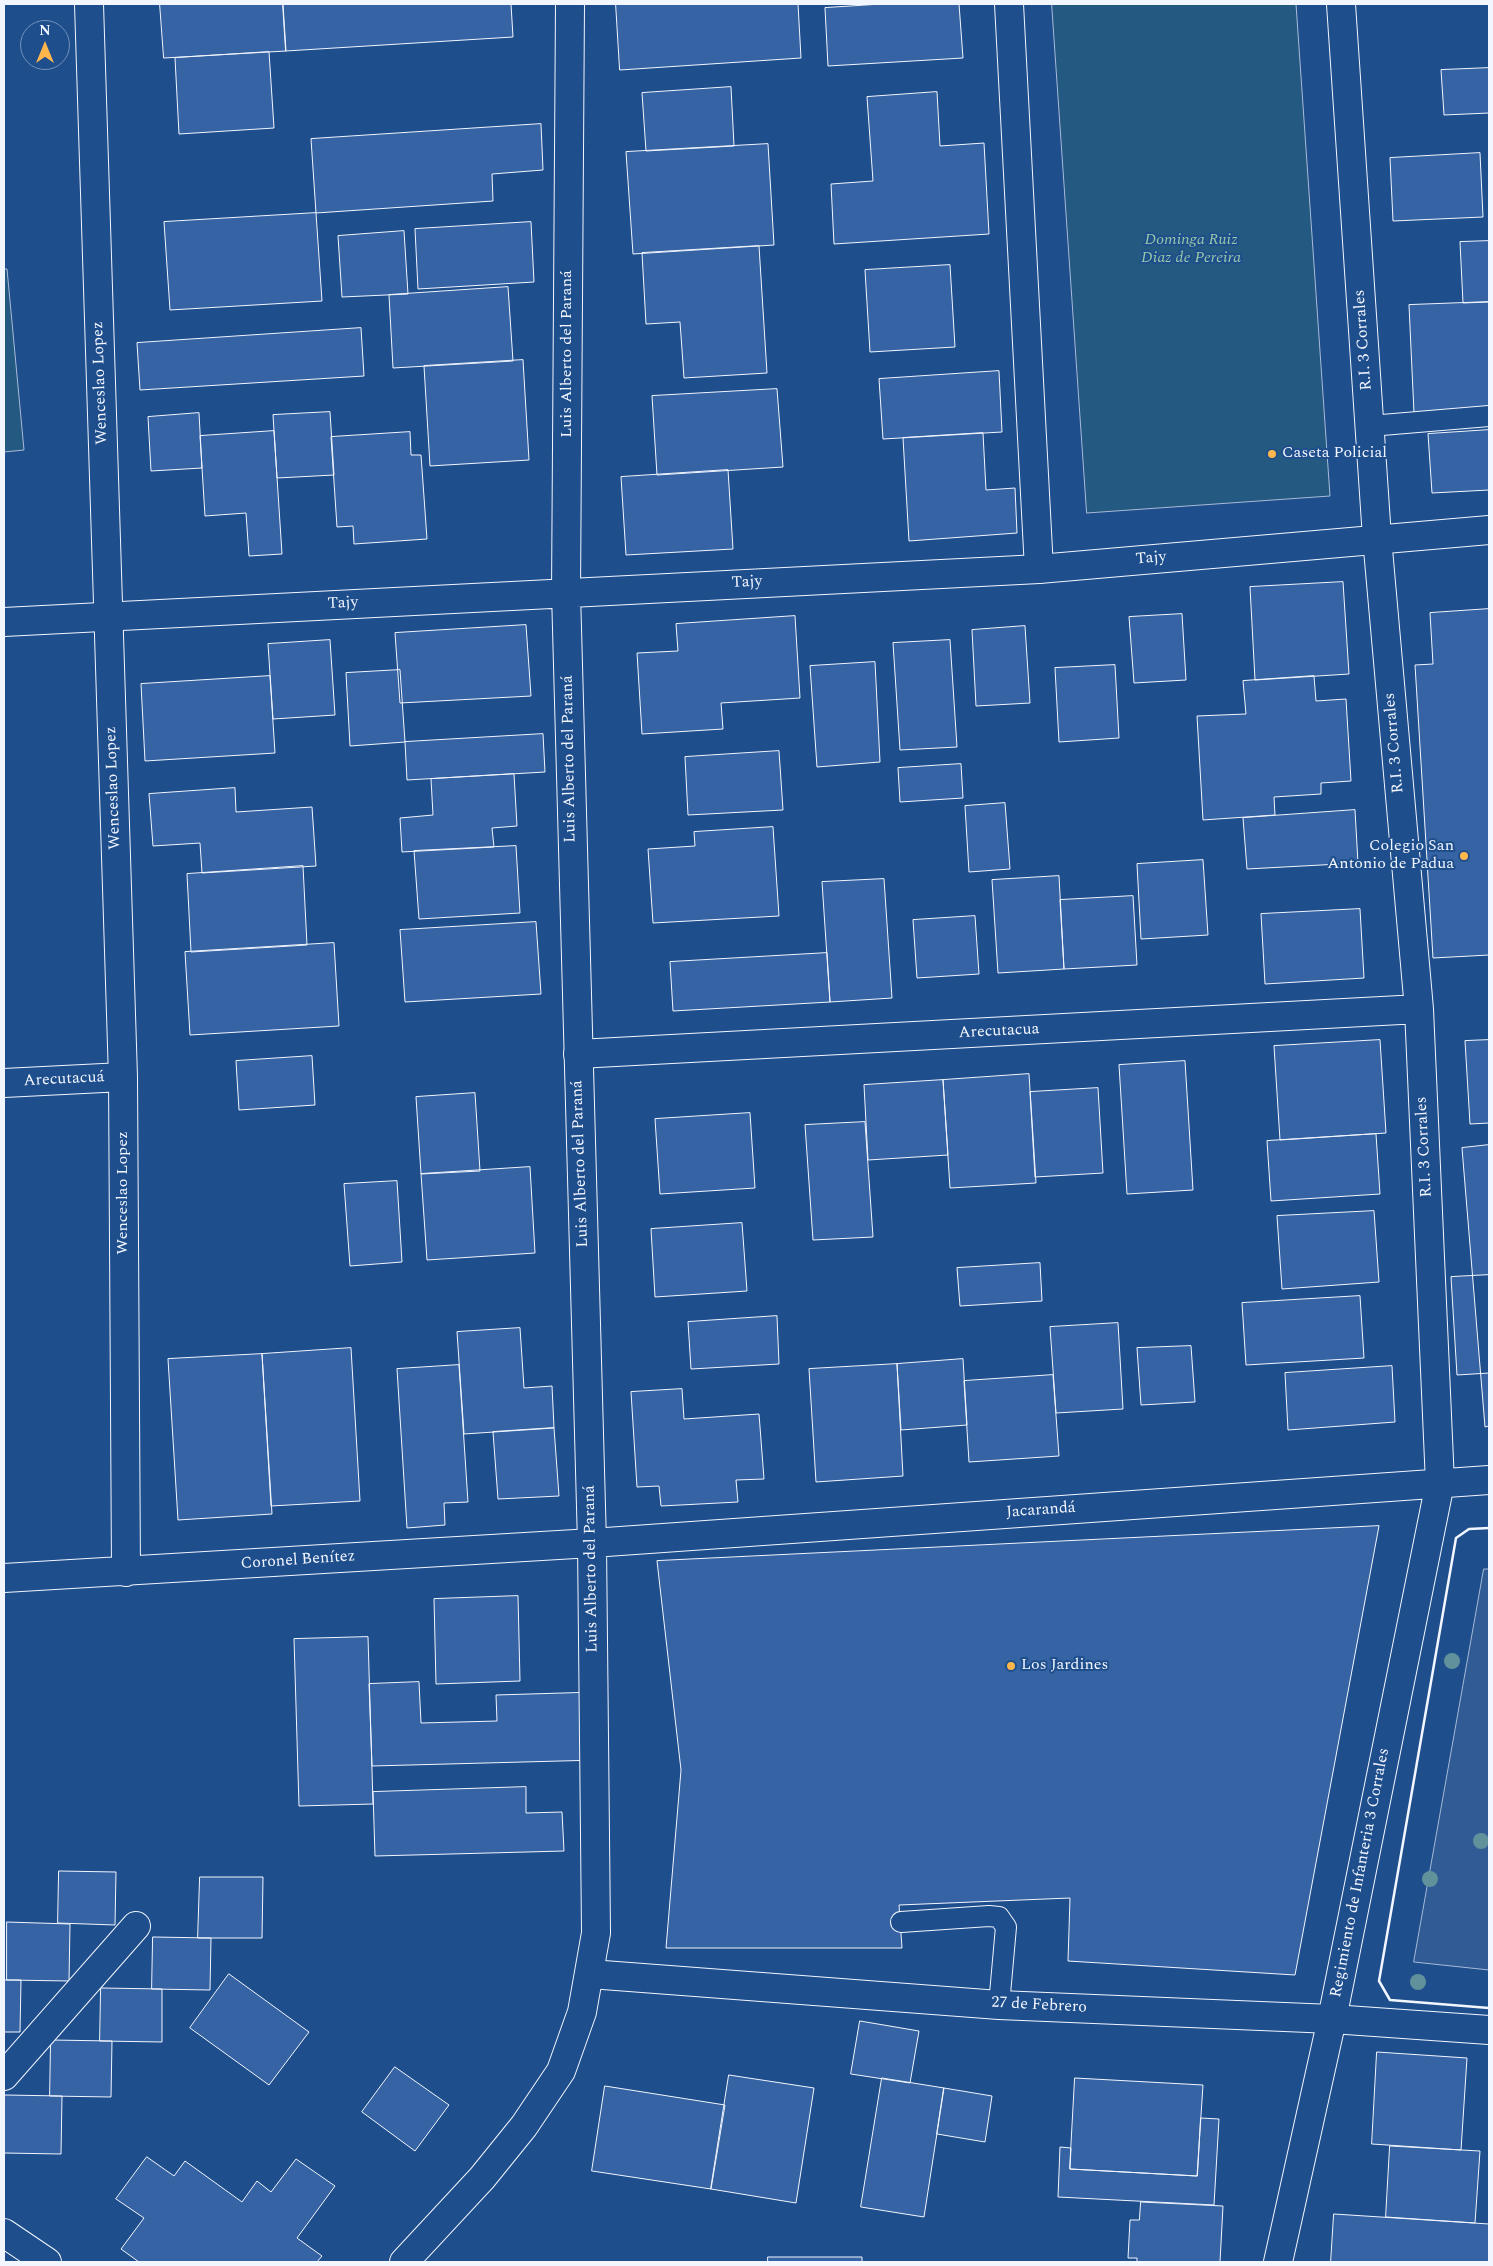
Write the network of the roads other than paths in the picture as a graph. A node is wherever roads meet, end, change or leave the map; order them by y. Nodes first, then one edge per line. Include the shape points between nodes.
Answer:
1 (89, 4) edge
2 (570, 4) edge
3 (1009, 4) edge
4 (1341, 4) edge
5 (1489, 416) edge
6 (1370, 426) junction
7 (1489, 530) edge
8 (1377, 538) junction
9 (1039, 569) junction
10 (566, 592) junction
11 (108, 616) junction
12 (4, 622) edge
13 (1419, 1009) junction
14 (578, 1054) junction
15 (123, 1077) junction
16 (4, 1083) edge
17 (1489, 1480) edge
18 (1440, 1483) junction
19 (592, 1543) junction
20 (126, 1572) junction
21 (4, 1578) edge
22 (901, 1922) dead end
23 (136, 1926) dead end
24 (590, 1974) junction
25 (998, 2005) junction
26 (1332, 2019) junction
27 (1489, 2030) edge
28 (4, 2076) edge
29 (4, 2233) edge
30 (47, 2262) edge
31 (404, 2262) edge
32 (1278, 2262) edge

1 - 11 street, Wenceslao Lopez
2 - 10 street, Luis Alberto del Paraná
3 - 9 street
4 - 6 street, R.I. 3 Corrales
5 - 6 lane
6 - 8 street, R.I. 3 Corrales
7 - 8 street, Tajy
8 - 9 street, Tajy
8 - 13 street, R.I. 3 Corrales
9 - 10 street, Tajy
10 - 11 street, Tajy
10 - 14 street, Luis Alberto del Paraná
11 - 12 street, Tajy
11 - 15 street, Wenceslao Lopez
13 - 14 street, Arecutacua
13 - 18 street, R.I. 3 Corrales
14 - 19 street, Luis Alberto del Paraná
15 - 16 street, Arecutacuá
15 - 20 street, Wenceslao Lopez
17 - 18 street, Jacarandá
18 - 19 street, Jacarandá
18 - 26 street, Regimiento de Infanteria 3 Corrales
19 - 20 street, Coronel Benítez
19 - 24 street, Luis Alberto del Paraná via 596,1933
20 - 21 street, Coronel Benítez
22 - 25 lane via 999,1917 1006,1928
23 - 28 street
24 - 25 street, 27 de Febrero
24 - 31 street, Luis Alberto del Paraná via 582,2012 561,2071 524,2126 482,2178
25 - 26 street, 27 de Febrero
26 - 27 street, 27 de Febrero
26 - 32 street, Regimiento de Infanteria 3 Corrales
29 - 30 street

